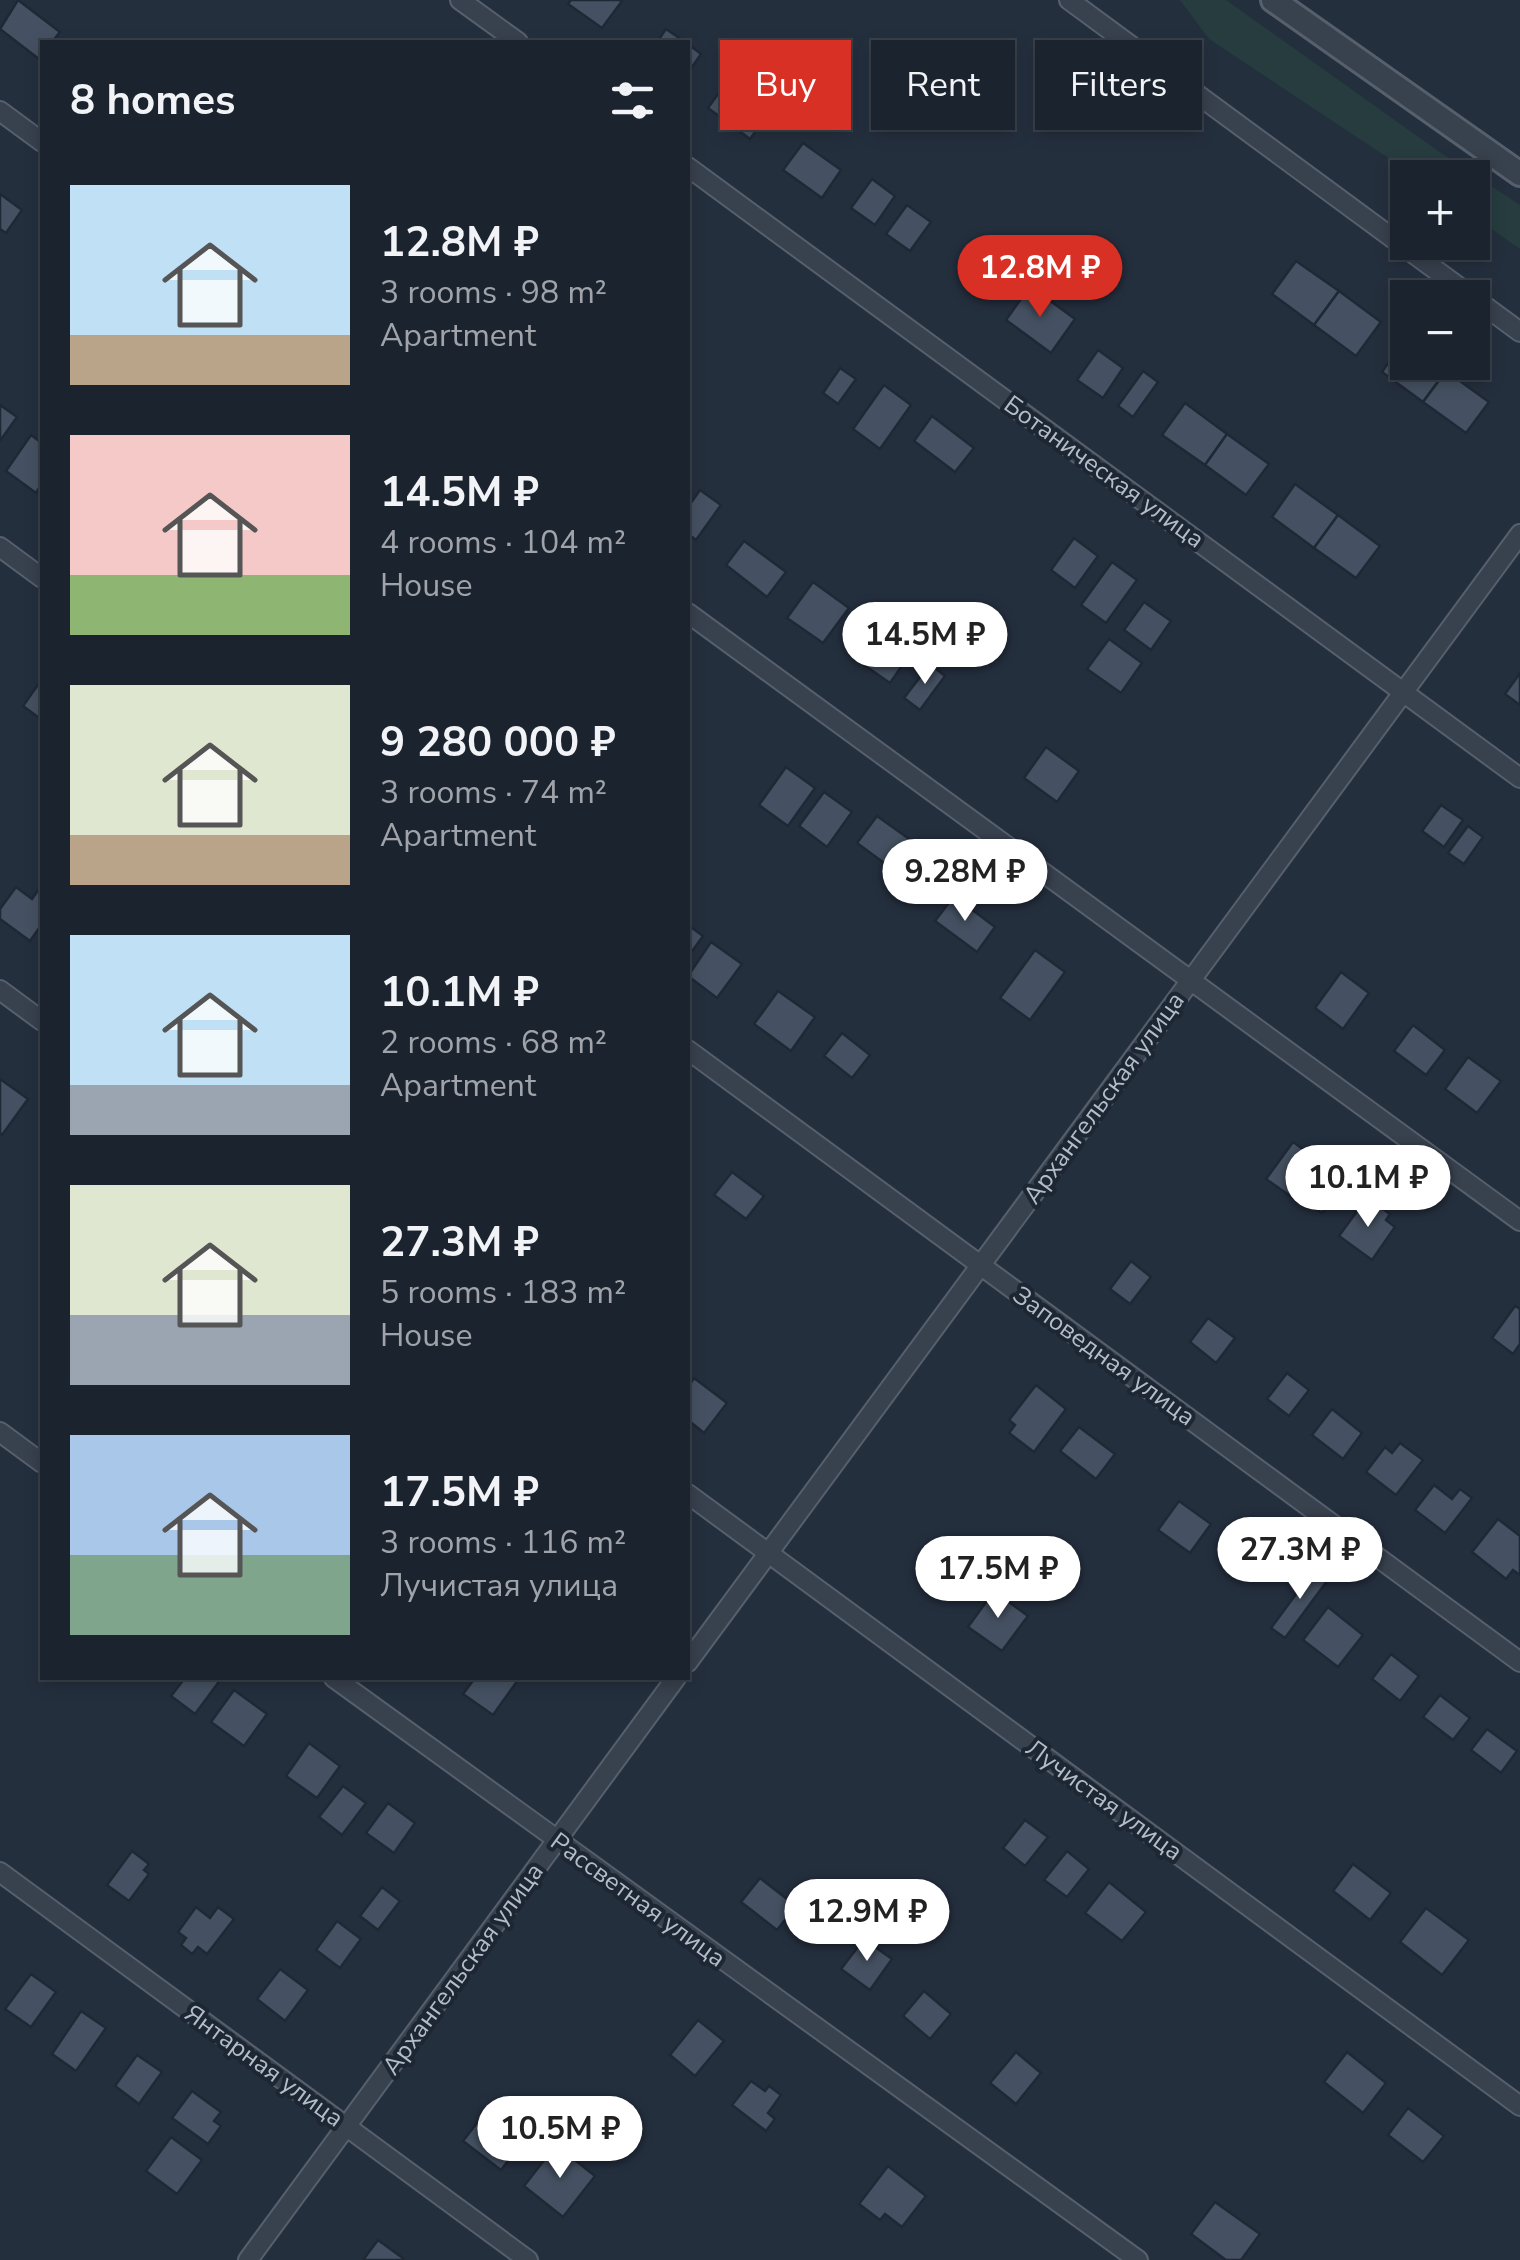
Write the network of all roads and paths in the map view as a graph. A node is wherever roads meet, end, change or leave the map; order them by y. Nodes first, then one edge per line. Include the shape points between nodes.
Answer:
1 (460, 0) edge
2 (1069, 0) edge
3 (1273, 0) edge
4 (515, 40) edge
5 (0, 111) edge
6 (40, 141) edge
7 (690, 168) edge
8 (1520, 174) edge
9 (1520, 332) edge
10 (1520, 534) edge
11 (0, 547) edge
12 (40, 577) edge
13 (690, 613) edge
14 (1404, 692) junction
15 (1520, 778) edge
16 (1191, 979) junction
17 (0, 990) edge
18 (40, 1020) edge
19 (690, 1051) edge
20 (1520, 1221) edge
21 (981, 1265) junction
22 (0, 1432) edge
23 (40, 1462) edge
24 (690, 1495) edge
25 (767, 1552) junction
26 (690, 1659) edge
27 (1520, 1662) edge
28 (337, 1680) edge
29 (675, 1680) edge
30 (557, 1842) junction
31 (0, 1872) edge
32 (1520, 2106) edge
33 (348, 2127) junction
34 (248, 2260) edge
35 (528, 2260) edge
36 (1138, 2260) edge

1 - 4 street
2 - 9 street
3 - 8 street
5 - 6 street
7 - 14 street, Ботаническая улица
10 - 14 street, Архангельская улица
11 - 12 street
13 - 16 street
14 - 15 street, Ботаническая улица
14 - 16 street, Архангельская улица
16 - 20 street
16 - 21 street, Архангельская улица
17 - 18 street
19 - 21 street, Заповедная улица
21 - 25 street, Архангельская улица
21 - 27 street, Заповедная улица
22 - 23 street
24 - 25 street, Лучистая улица
25 - 26 street, Архангельская улица
25 - 32 street, Лучистая улица
28 - 30 street, Рассветная улица
29 - 30 street, Архангельская улица
30 - 33 street, Архангельская улица
30 - 36 street, Рассветная улица
31 - 33 street, Янтарная улица
33 - 34 street, Архангельская улица
33 - 35 street, Янтарная улица

